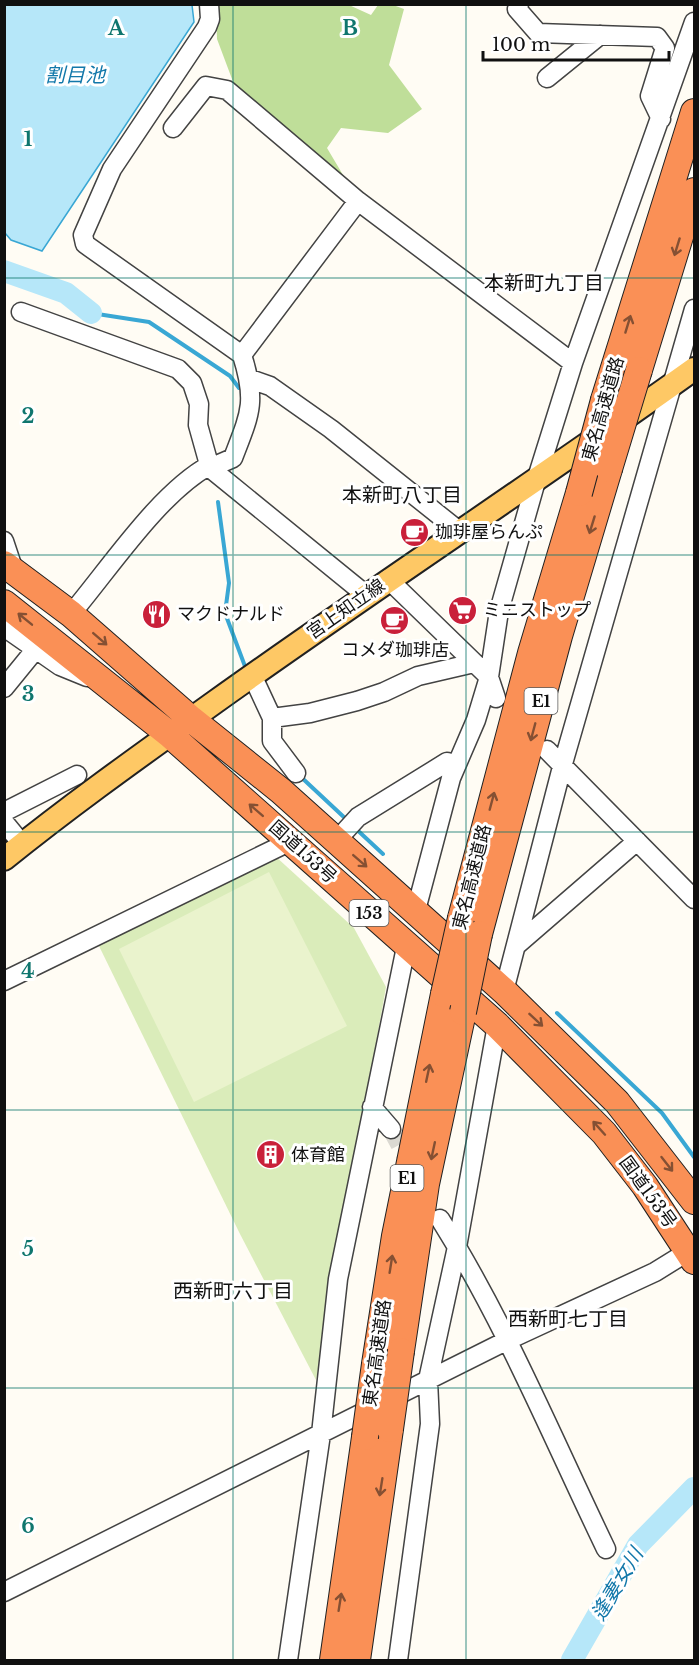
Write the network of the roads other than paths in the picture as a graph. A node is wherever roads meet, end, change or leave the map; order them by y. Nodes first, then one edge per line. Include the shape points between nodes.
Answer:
1 (209, 4) edge
2 (519, 4) edge
3 (694, 22) edge
4 (600, 35) junction
5 (547, 78) dead end
6 (694, 112) edge
7 (661, 118) junction
8 (173, 128) dead end
9 (694, 191) edge
10 (358, 201) junction
11 (694, 309) edge
12 (21, 312) dead end
13 (243, 355) junction
14 (573, 363) junction
15 (694, 369) edge
16 (250, 379) junction
17 (672, 386) junction
18 (210, 466) junction
19 (536, 481) junction
20 (459, 531) junction
21 (4, 541) edge
22 (9, 568) edge
23 (388, 579) junction
24 (366, 595) junction
25 (4, 603) edge
26 (71, 614) junction
27 (4, 627) edge
28 (35, 650) junction
29 (474, 663) junction
30 (252, 675) junction
31 (489, 678) junction
32 (105, 684) junction
33 (4, 688) edge
34 (496, 698) dead end
35 (272, 718) junction
36 (191, 719) junction
37 (169, 734) junction
38 (547, 750) dead end
39 (455, 764) junction
40 (562, 767) junction
41 (296, 773) dead end
42 (77, 775) dead end
43 (4, 812) edge
44 (4, 822) edge
45 (337, 840) junction
46 (637, 841) junction
47 (291, 842) junction
48 (22, 844) junction
49 (4, 859) edge
50 (694, 899) edge
51 (416, 910) junction
52 (470, 926) junction
53 (518, 944) junction
54 (406, 946) junction
55 (4, 981) edge
56 (504, 991) junction
57 (497, 1025) junction
58 (372, 1107) junction
59 (391, 1129) tunnel mouth
60 (694, 1201) edge
61 (440, 1220) dead end
62 (457, 1247) junction
63 (693, 1253) edge
64 (506, 1341) junction
65 (428, 1380) junction
66 (321, 1434) junction
67 (606, 1549) dead end
68 (4, 1592) edge
69 (288, 1660) edge
70 (333, 1660) edge
71 (357, 1660) edge
72 (398, 1660) edge

1 - 13 street via 207,27 112,169 83,235 85,244
2 - 4 street via 517,9 538,33
3 - 7 street
4 - 5 street
4 - 7 street via 657,37 665,48 650,96
52 -> 6 highway, 東名高速道路 / E1, bridge via 531,653 604,400
7 - 14 street
8 - 10 street via 206,86 227,90
9 -> 52 highway, 東名高速道路 / E1, bridge
10 - 13 street
10 - 14 street
11 - 17 street
12 - 18 street via 178,369 192,383 199,404 198,425
13 - 16 street
14 - 19 street
15 - 17 main road, 宮上知立線
16 - 18 street via 253,395 249,414 233,458
16 - 20 street via 270,386 331,429
17 - 19 main road, 宮上知立線
17 - 40 street
18 - 24 street
18 - 26 street via 188,477 148,518
19 - 20 main road, 宮上知立線
19 - 31 street via 499,611
20 - 23 main road, 宮上知立線
21 - 22 street
22 - 26 highway, 国道153号 / 153
23 - 24 main road, 宮上知立線
23 - 29 street
24 - 30 main road, 宮上知立線
32 -> 25 highway, 国道153号 / 153
26 -> 36 highway, 国道153号 / 153
27 - 28 street
28 - 32 street via 60,666
28 - 33 street
29 - 31 street
29 - 35 street via 418,676 357,701
30 - 35 street
30 - 36 main road, 宮上知立線
31 - 34 street
31 - 39 street via 476,720
32 - 37 highway, 国道153号 / 153
35 - 41 street via 272,741
36 - 37 main road, 宮上知立線
36 - 45 highway, 国道153号 / 153
47 -> 37 highway, 国道153号 / 153
37 - 48 main road, 宮上知立線
38 - 40 street
39 - 45 street via 447,762 358,817
39 - 51 street
40 - 46 street
40 - 53 street
42 - 43 street
44 - 48 street
45 -> 51 highway, 国道153号 / 153
46 - 50 street
46 - 53 street
47 - 54 highway, 国道153号 / 153
47 - 55 street
48 - 49 main road, 宮上知立線
51 - 56 highway, 国道153号 / 153
70 -> 52 highway, 東名高速道路 / E1, bridge via 395,1236 444,994
52 -> 71 highway, 東名高速道路 / E1, bridge via 463,1012 426,1184
53 - 56 street
54 - 57 highway, 国道153号 / 153
54 - 58 street
56 -> 60 highway, 国道153号 / 153 via 617,1102
57 - 62 street
63 -> 57 highway, 国道153号 / 153 via 604,1133
58 - 59 street
58 - 66 street via 338,1279
61 - 62 street
62 - 64 street
62 - 65 street
63 - 64 street
64 - 65 street
64 - 67 street
65 - 66 street
65 - 72 street via 430,1424
66 - 68 street
66 - 69 street

